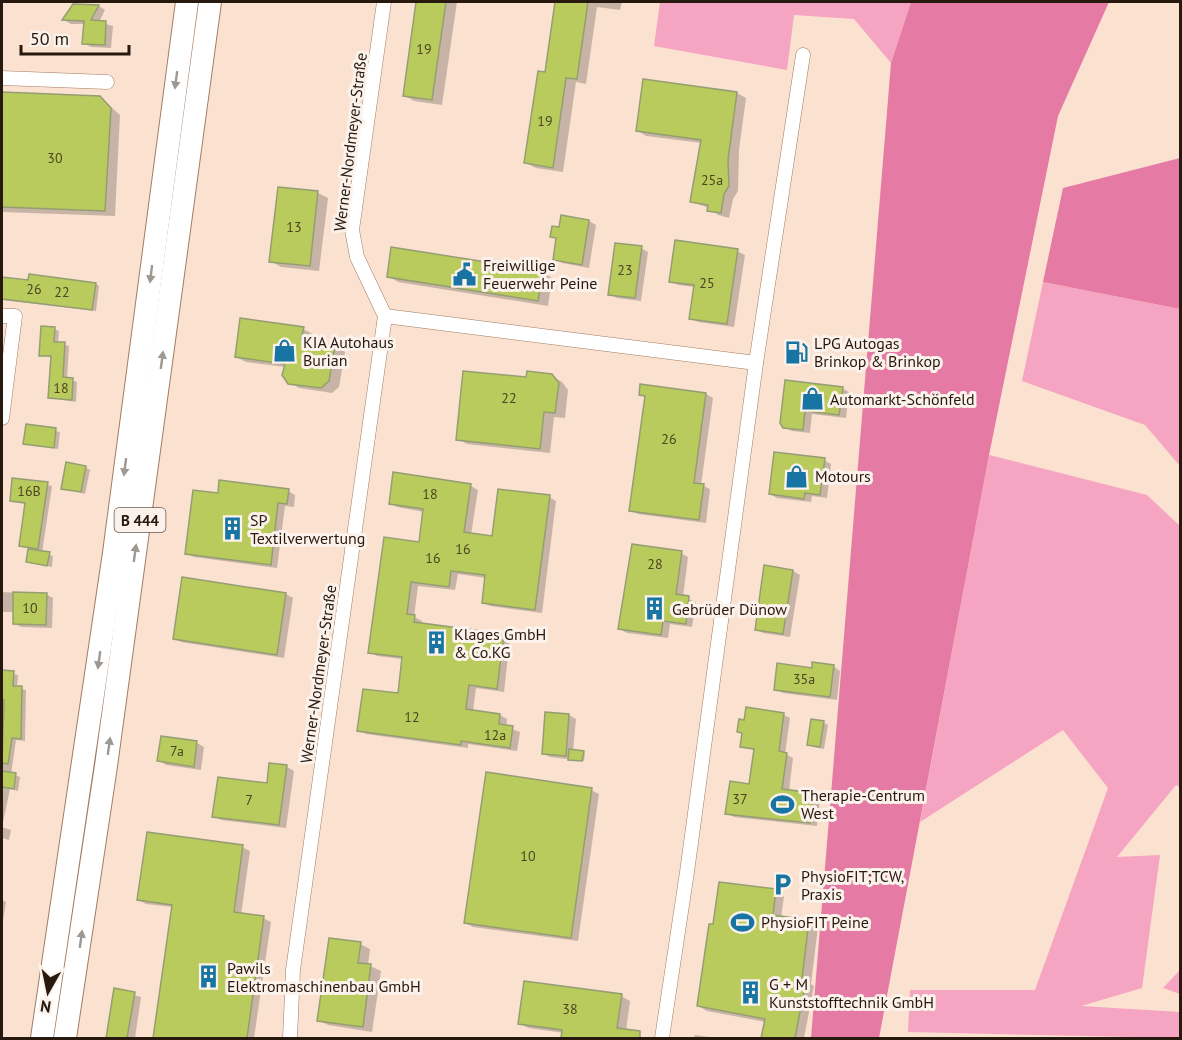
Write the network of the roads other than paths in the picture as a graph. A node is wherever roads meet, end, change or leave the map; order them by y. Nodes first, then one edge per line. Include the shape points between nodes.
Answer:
1 (187, 2) edge
2 (210, 2) edge
3 (384, 2) edge
4 (803, 55) dead end
5 (2, 78) edge
6 (107, 82) dead end
7 (2, 316) edge
8 (385, 316) junction
9 (756, 363) junction
10 (2, 418) edge
11 (42, 1038) edge
12 (65, 1038) edge
13 (290, 1038) edge
14 (662, 1038) edge

1 -> 11 highway, B 444 via 114,553
12 -> 2 highway, B 444
3 - 8 street, Werner-Nordmeyer-Straße via 352,230 357,257
4 - 9 street
5 - 6 street
7 - 10 street via 15,316
8 - 9 street
8 - 13 street, Werner-Nordmeyer-Straße via 293,970
9 - 14 street

